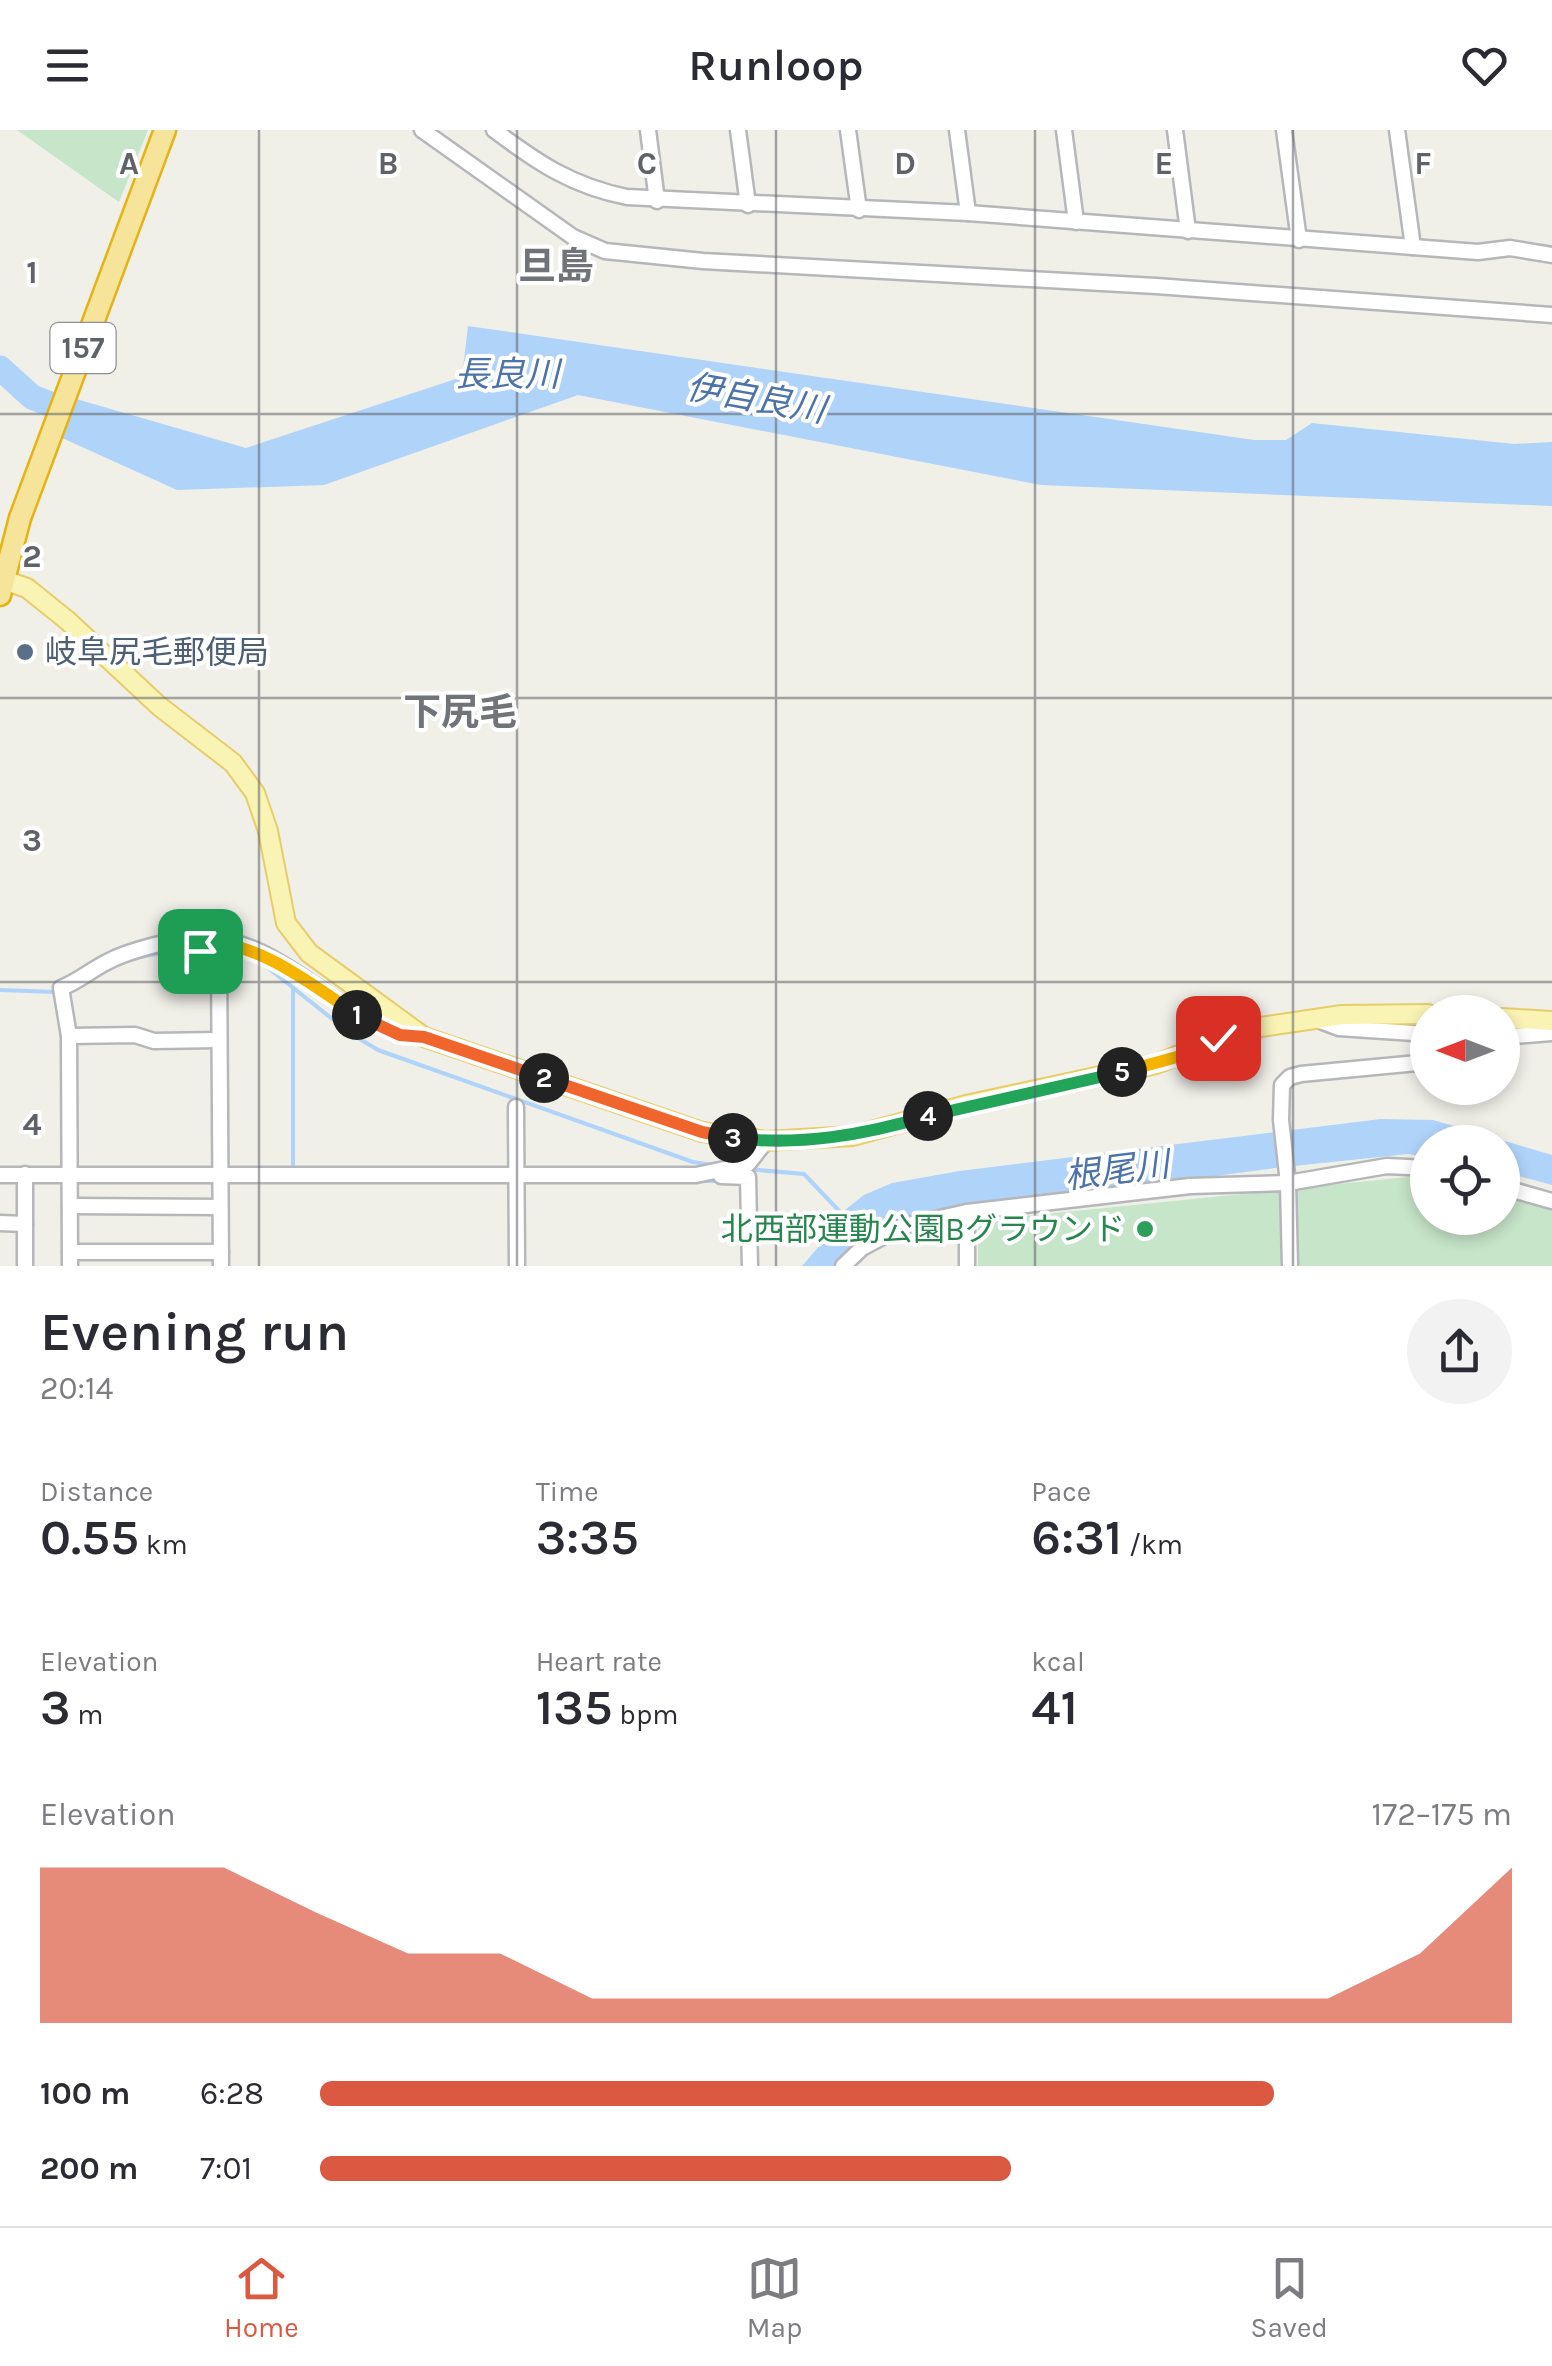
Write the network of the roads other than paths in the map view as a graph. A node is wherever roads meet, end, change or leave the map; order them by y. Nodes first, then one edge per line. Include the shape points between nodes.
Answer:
1 (164, 130) edge
2 (422, 130) edge
3 (494, 130) edge
4 (648, 130) edge
5 (738, 130) edge
6 (848, 130) edge
7 (956, 130) edge
8 (1064, 130) edge
9 (1174, 130) edge
10 (1284, 130) edge
11 (1397, 130) edge
12 (657, 200) junction
13 (748, 205) junction
14 (859, 210) junction
15 (968, 213) junction
16 (1076, 222) junction
17 (1188, 231) junction
18 (1299, 240) junction
19 (1412, 248) junction
20 (1552, 256) edge
21 (1552, 315) edge
22 (3, 580) edge
23 (194, 938) junction
24 (1410, 1015) edge
25 (1314, 1018) junction
26 (1520, 1019) edge
27 (1552, 1021) edge
28 (1410, 1033) edge
29 (1552, 1033) edge
30 (1520, 1035) edge
31 (69, 1036) junction
32 (424, 1037) junction
33 (219, 1040) junction
34 (1410, 1064) edge
35 (516, 1107) dead end
36 (766, 1141) junction
37 (1410, 1165) edge
38 (24, 1174) junction
39 (517, 1174) junction
40 (696, 1174) junction
41 (0, 1175) edge
42 (70, 1175) junction
43 (220, 1175) junction
44 (1288, 1183) junction
45 (1520, 1192) edge
46 (1552, 1201) edge
47 (70, 1206) junction
48 (220, 1207) junction
49 (967, 1212) junction
50 (0, 1224) edge
51 (25, 1224) junction
52 (70, 1259) edge
53 (221, 1259) edge
54 (25, 1266) edge
55 (518, 1266) edge
56 (750, 1266) edge
57 (843, 1266) edge
58 (967, 1266) edge
59 (1290, 1266) edge

1 - 22 highway, 157
2 - 21 street via 573,237 604,251
3 - 12 street via 545,168 597,192
4 - 12 street
5 - 13 street
6 - 14 street
7 - 15 street
8 - 16 street
9 - 17 street
10 - 18 street
11 - 19 street
12 - 13 street
13 - 14 street
14 - 15 street
15 - 16 street
16 - 17 street
17 - 18 street
18 - 19 street
19 - 20 street via 1510,248
22 - 32 main road via 27,588 233,763 255,793 286,923 299,942
23 - 31 street via 126,954 60,988
23 - 32 street via 246,946 362,1018 400,1035
23 - 33 street via 200,951 219,955
24 - 25 main road
25 - 28 street via 1338,1028
25 - 36 main road via 1248,1029 1156,1064 853,1136
26 - 27 main road
29 - 30 street
31 - 33 street
31 - 42 street
32 - 36 main road via 702,1132
33 - 43 street
34 - 44 street via 1290,1077 1280,1095
35 - 39 street
36 - 40 street via 748,1164
37 - 44 street
38 - 41 street
38 - 42 street
38 - 51 street
39 - 40 street
39 - 43 street
39 - 55 street
40 - 56 street via 748,1177
42 - 43 street
42 - 47 street
43 - 48 street
44 - 49 street via 1190,1186
44 - 59 street
45 - 46 street
47 - 48 street
47 - 52 street
48 - 53 street
49 - 57 street via 902,1226
49 - 58 street
50 - 51 street
51 - 54 street
52 - 53 street

